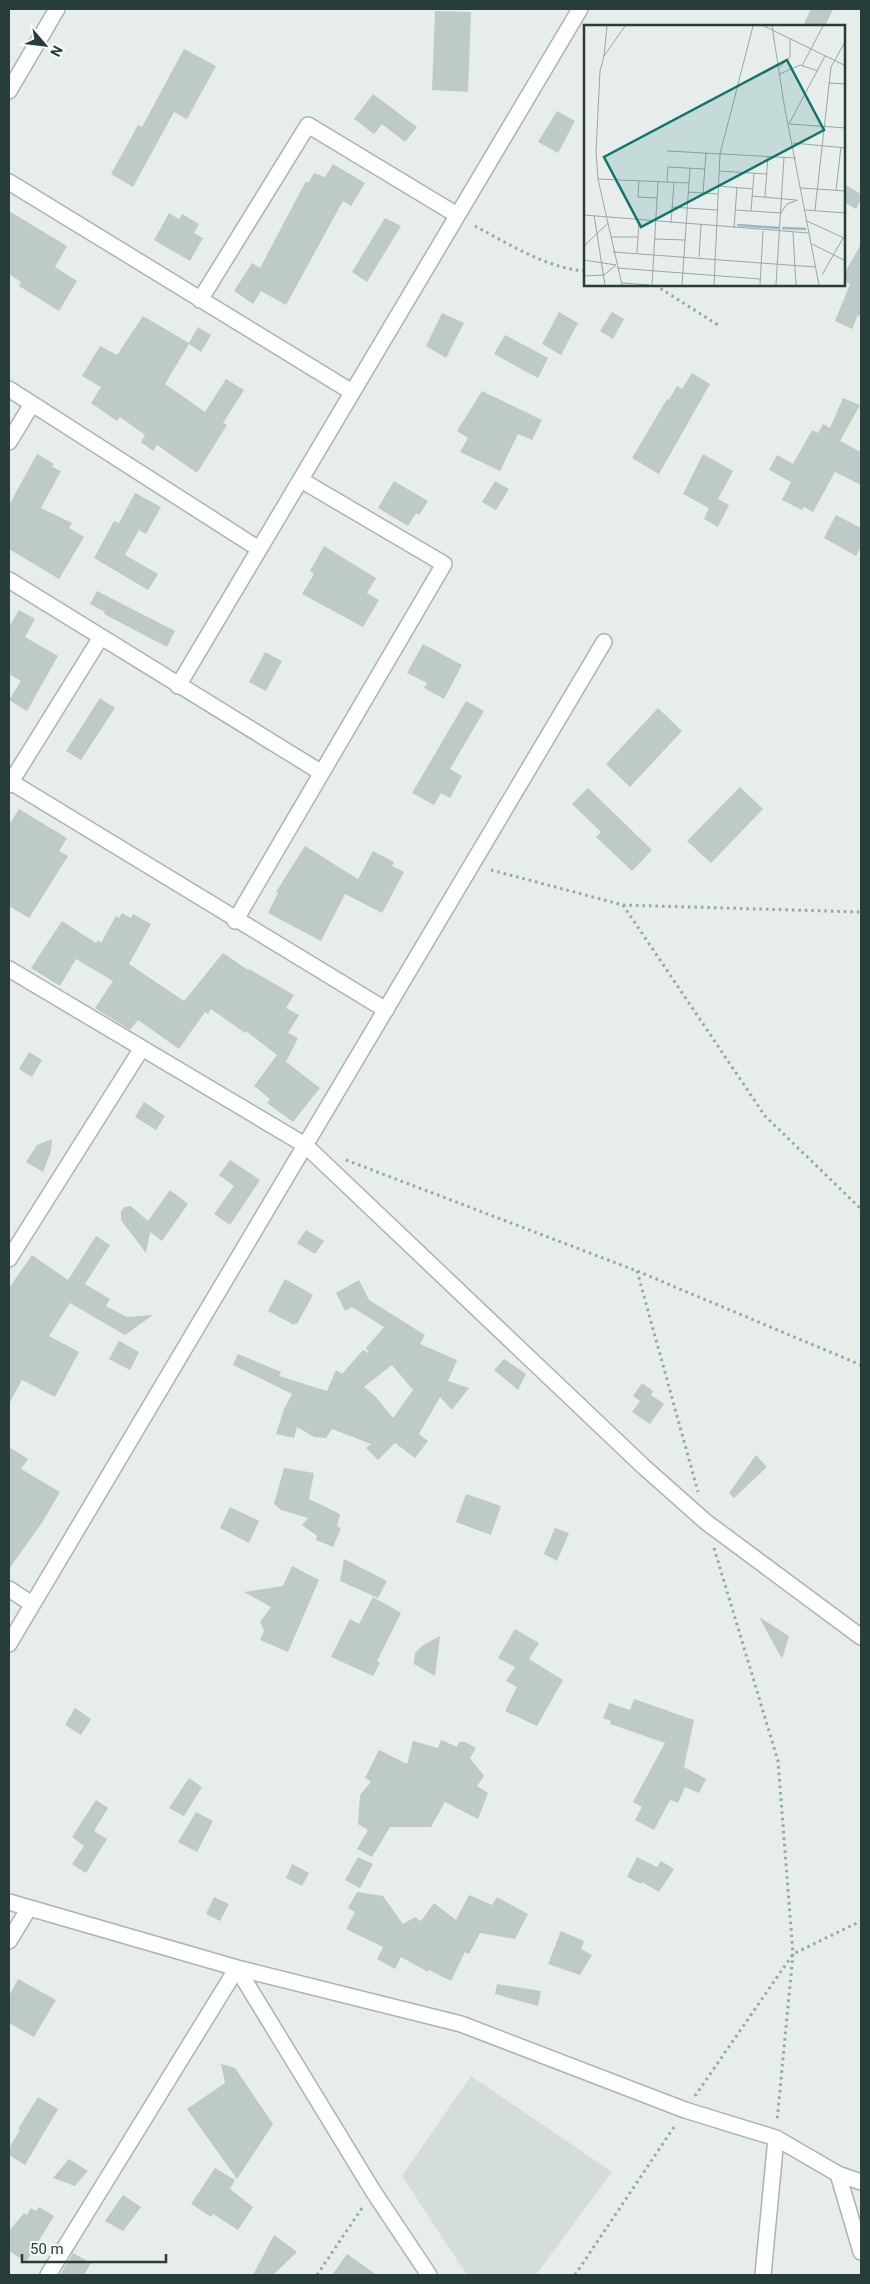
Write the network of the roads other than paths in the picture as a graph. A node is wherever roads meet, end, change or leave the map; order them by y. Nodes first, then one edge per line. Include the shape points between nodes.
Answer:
1 (57, 9) edge
2 (580, 9) edge
3 (9, 91) edge
4 (9, 182) edge
5 (457, 215) junction
6 (200, 300) junction
7 (9, 389) edge
8 (352, 392) junction
9 (32, 404) junction
10 (9, 442) edge
11 (301, 480) junction
12 (259, 549) junction
13 (9, 580) edge
14 (101, 637) junction
15 (604, 642) dead end
16 (178, 686) junction
17 (322, 773) junction
18 (10, 784) edge
19 (236, 920) junction
20 (9, 969) edge
21 (386, 1010) junction
22 (142, 1048) junction
23 (305, 1145) junction
24 (9, 1259) edge
25 (9, 1589) edge
26 (32, 1604) junction
27 (861, 1637) edge
28 (9, 1644) edge
29 (9, 1902) edge
30 (29, 1908) junction
31 (9, 1941) edge
32 (237, 1968) junction
33 (776, 2138) junction
34 (838, 2174) junction
35 (861, 2182) edge
36 (861, 2252) edge
37 (48, 2275) edge
38 (429, 2275) edge
39 (763, 2275) edge

1 - 3 street
2 - 5 street
4 - 6 street
5 - 6 street via 308,125
5 - 8 street
6 - 8 street
7 - 9 street
8 - 11 street
9 - 10 street
9 - 12 street
11 - 12 street
11 - 17 street via 444,564
12 - 16 street
13 - 14 street
14 - 16 street
14 - 18 street
15 - 21 street
16 - 17 street
17 - 19 street
18 - 19 street
19 - 21 street
20 - 22 street
21 - 23 street
22 - 23 street
22 - 24 street
23 - 26 street
23 - 27 street via 706,1522
25 - 26 street
26 - 28 street
29 - 30 street
30 - 31 street
30 - 32 street
32 - 33 street via 461,2024 685,2110
32 - 37 street
32 - 38 street
33 - 34 street
33 - 39 street
34 - 35 street
34 - 36 street

